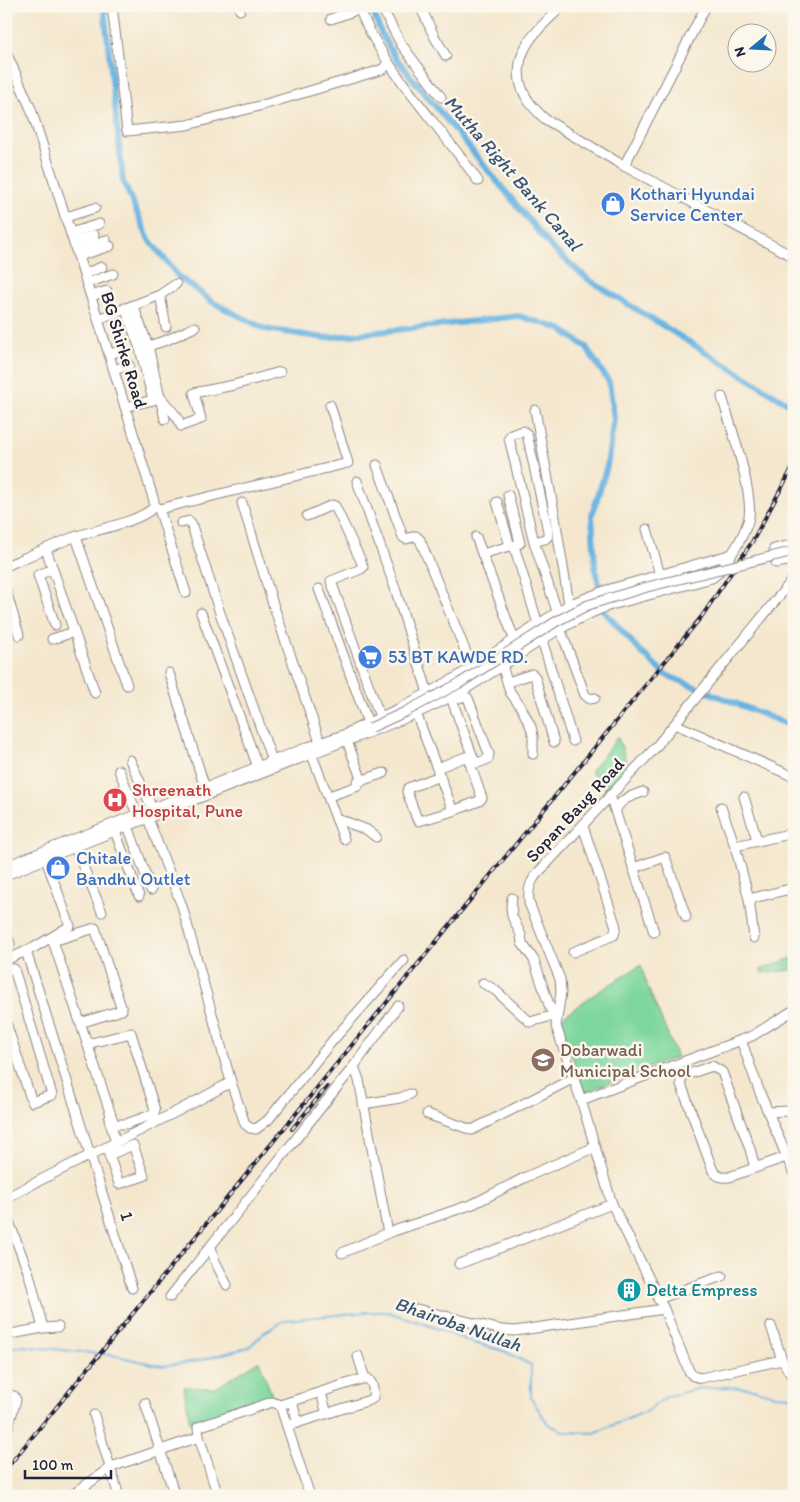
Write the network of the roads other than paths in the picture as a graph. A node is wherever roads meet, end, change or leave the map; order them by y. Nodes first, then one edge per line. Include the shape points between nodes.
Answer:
1 (112, 6) edge
2 (382, 6) edge
3 (420, 6) edge
4 (562, 6) edge
5 (706, 6) edge
6 (358, 7) edge
7 (331, 19) dead end
8 (6, 52) edge
9 (446, 56) dead end
10 (388, 63) junction
11 (442, 97) dead end
12 (624, 166) junction
13 (478, 181) dead end
14 (95, 208) dead end
15 (66, 218) junction
16 (99, 224) dead end
17 (94, 235) dead end
18 (108, 243) dead end
19 (75, 245) junction
20 (794, 257) edge
21 (102, 267) dead end
22 (113, 274) dead end
23 (85, 278) junction
24 (176, 284) dead end
25 (107, 291) dead end
26 (160, 295) junction
27 (91, 296) junction
28 (129, 306) junction
29 (98, 319) junction
30 (194, 326) dead end
31 (166, 327) dead end
32 (144, 348) junction
33 (124, 350) dead end
34 (109, 354) junction
35 (130, 364) dead end
36 (114, 370) junction
37 (280, 372) dead end
38 (722, 397) dead end
39 (157, 399) junction
40 (330, 405) dead end
41 (125, 406) junction
42 (535, 410) dead end
43 (165, 419) dead end
44 (377, 465) dead end
45 (358, 481) dead end
46 (508, 496) dead end
47 (497, 502) dead end
48 (242, 503) dead end
49 (156, 508) junction
50 (307, 516) dead end
51 (181, 524) dead end
52 (647, 528) dead end
53 (76, 537) junction
54 (476, 537) dead end
55 (534, 542) junction
56 (794, 544) edge
57 (512, 546) junction
58 (46, 549) junction
59 (794, 551) edge
60 (482, 554) junction
61 (732, 554) junction
62 (794, 560) edge
63 (6, 566) edge
64 (53, 569) junction
65 (660, 575) junction
66 (793, 581) edge
67 (319, 589) dead end
68 (6, 592) edge
69 (186, 593) dead end
70 (569, 604) junction
71 (557, 611) junction
72 (202, 614) dead end
73 (538, 624) junction
74 (55, 625) dead end
75 (560, 628) junction
76 (74, 632) junction
77 (19, 635) dead end
78 (52, 639) dead end
79 (514, 639) junction
80 (542, 640) junction
81 (502, 665) junction
82 (472, 667) junction
83 (169, 674) dead end
84 (508, 682) junction
85 (127, 685) dead end
86 (428, 692) junction
87 (95, 693) dead end
88 (458, 695) junction
89 (595, 698) dead end
90 (416, 714) junction
91 (380, 717) junction
92 (675, 724) junction
93 (369, 726) junction
94 (350, 738) junction
95 (573, 741) dead end
96 (320, 742) junction
97 (554, 742) dead end
98 (312, 751) junction
99 (533, 754) dead end
100 (130, 760) dead end
101 (274, 766) junction
102 (258, 767) junction
103 (118, 770) dead end
104 (438, 772) junction
105 (384, 773) dead end
106 (794, 777) edge
107 (236, 781) junction
108 (362, 781) junction
109 (205, 788) junction
110 (643, 792) dead end
111 (332, 795) junction
112 (610, 795) junction
113 (744, 797) dead end
114 (336, 805) dead end
115 (721, 807) dead end
116 (616, 810) junction
117 (454, 811) junction
118 (146, 813) junction
119 (336, 818) junction
120 (128, 826) junction
121 (582, 826) junction
122 (115, 831) junction
123 (794, 833) edge
124 (376, 837) dead end
125 (344, 839) dead end
126 (757, 840) junction
127 (75, 846) junction
128 (735, 846) junction
129 (45, 855) junction
130 (6, 866) edge
131 (633, 868) junction
132 (6, 875) edge
133 (794, 888) edge
134 (151, 890) dead end
135 (139, 896) dead end
136 (512, 898) dead end
137 (749, 899) junction
138 (102, 912) dead end
139 (686, 917) dead end
140 (71, 930) junction
141 (654, 932) dead end
142 (6, 933) edge
143 (51, 937) junction
144 (754, 938) dead end
145 (10, 944) dead end
146 (26, 951) junction
147 (573, 952) dead end
148 (6, 960) edge
149 (404, 960) dead end
150 (6, 969) edge
151 (483, 983) dead end
152 (398, 1006) dead end
153 (794, 1010) edge
154 (555, 1019) junction
155 (6, 1023) edge
156 (80, 1023) junction
157 (741, 1040) junction
158 (87, 1044) junction
159 (693, 1058) junction
160 (354, 1066) junction
161 (697, 1070) junction
162 (574, 1078) junction
163 (231, 1082) junction
164 (410, 1094) dead end
165 (581, 1100) junction
166 (363, 1104) junction
167 (768, 1112) junction
168 (427, 1114) dead end
169 (794, 1119) edge
170 (122, 1143) junction
171 (595, 1147) junction
172 (91, 1154) junction
173 (786, 1156) junction
174 (756, 1168) junction
175 (794, 1174) edge
176 (6, 1198) edge
177 (612, 1204) junction
178 (6, 1214) edge
179 (388, 1233) junction
180 (211, 1247) junction
181 (342, 1253) dead end
182 (458, 1264) dead end
183 (722, 1276) dead end
184 (227, 1285) dead end
185 (132, 1288) dead end
186 (170, 1297) dead end
187 (658, 1299) junction
188 (418, 1309) dead end
189 (664, 1309) junction
190 (770, 1326) dead end
191 (58, 1327) dead end
192 (43, 1328) junction
193 (6, 1335) edge
194 (358, 1356) dead end
195 (782, 1360) junction
196 (365, 1379) junction
197 (794, 1380) edge
198 (321, 1393) junction
199 (6, 1394) edge
200 (292, 1402) junction
201 (145, 1403) dead end
202 (280, 1405) junction
203 (327, 1414) junction
204 (94, 1415) dead end
205 (298, 1422) junction
206 (287, 1426) junction
207 (6, 1434) edge
208 (199, 1437) junction
209 (160, 1450) junction
210 (111, 1467) junction
211 (71, 1496) edge
212 (119, 1496) edge
213 (175, 1496) edge
214 (218, 1496) edge
215 (310, 1496) edge

1 - 10 street via 127,131 188,125 374,72
2 - 11 street via 401,44
3 - 9 street
4 - 12 street via 532,36 521,55 520,78 525,97 545,119
5 - 12 street
6 - 7 street
6 - 10 street
8 - 15 street, BG Shirke Road via 31,109
10 - 13 street
12 - 20 street
14 - 15 street
15 - 19 street, BG Shirke Road
16 - 19 street
17 - 19 street
18 - 19 street
19 - 23 street, BG Shirke Road
21 - 23 street
22 - 23 street
23 - 27 street, BG Shirke Road
24 - 26 street
25 - 27 street
26 - 28 street
26 - 31 street
27 - 29 street, BG Shirke Road
28 - 29 street
28 - 32 street
29 - 34 street, BG Shirke Road
30 - 32 street
32 - 39 street
33 - 34 street
34 - 36 street, BG Shirke Road
35 - 36 street
36 - 41 street, BG Shirke Road
37 - 39 street via 194,393 201,419 181,426 177,417
38 - 61 street via 751,508 749,521
39 - 41 street
39 - 43 street
40 - 49 street via 348,463
41 - 49 street, BG Shirke Road
42 - 70 street
44 - 82 street via 403,537 416,536 420,540
45 - 86 street
46 - 57 street via 520,543
47 - 57 street
48 - 96 street via 272,604
49 - 53 street via 138,518
49 - 69 street, BG Shirke Road
50 - 91 street via 335,506 362,566 331,581
51 - 101 street via 191,523
52 - 65 street
53 - 58 street
53 - 85 street
54 - 60 street
55 - 55 street via 546,539 548,531 527,434 523,432 509,438
55 - 71 street
56 - 62 street via 773,551 776,563
57 - 60 street
57 - 73 street
58 - 63 street
58 - 64 street
59 - 93 street, bridge via 588,605 460,682
60 - 79 street
61 - 65 street
61 - 75 street via 712,578 608,606
64 - 74 street via 38,575
64 - 76 street
65 - 70 street
66 - 92 street, Sopan Baug Road
67 - 93 street
68 - 77 street
70 - 71 street
71 - 73 street
72 - 102 street
73 - 79 street
75 - 80 street
75 - 89 street via 586,695 590,699
76 - 78 street
76 - 87 street
79 - 82 street
80 - 81 street
80 - 95 street
81 - 84 street
81 - 88 street
82 - 86 street
83 - 109 street
84 - 97 street via 532,674
84 - 99 street via 510,692 531,726
86 - 91 street
88 - 88 street via 468,698 488,754 488,759 478,763 474,760 453,703
88 - 90 street
90 - 94 street
90 - 104 street
91 - 93 street
92 - 106 street
92 - 112 street, Sopan Baug Road
93 - 94 street
94 - 96 street
94 - 98 street
94 - 108 street
96 - 98 street
98 - 101 street
98 - 111 street
98 - 119 street
100 - 118 street
101 - 102 street
101 - 107 street
102 - 107 street
103 - 118 street
104 - 117 street
104 - 117 street via 408,788 417,819 422,821
104 - 117 street via 465,757 470,760 482,798
105 - 108 street
107 - 109 street
107 - 118 street
108 - 111 street via 357,782 358,786
109 - 118 street
110 - 116 street via 622,801
111 - 114 street
112 - 116 street
112 - 121 street, Sopan Baug Road
113 - 126 street
115 - 128 street
116 - 131 street
118 - 120 street
118 - 129 street
118 - 163 street via 182,906
119 - 124 street
119 - 125 street
120 - 122 street
120 - 134 street
121 - 147 street via 616,932
121 - 154 street, Sopan Baug Road via 535,876 528,894 560,979 561,992
122 - 127 street
122 - 135 street
123 - 126 street
126 - 128 street
127 - 129 street
127 - 138 street
128 - 137 street
129 - 130 street
129 - 132 street
129 - 140 street
131 - 139 street via 665,857
131 - 141 street
133 - 137 street
136 - 154 street via 512,916 522,943 534,960
137 - 144 street
140 - 143 street
140 - 156 street via 53,941
140 - 156 street via 95,928 122,1010
142 - 145 street
143 - 146 street
143 - 170 street
146 - 148 street
146 - 172 street, 1
149 - 163 street via 261,1126 256,1129 245,1124
150 - 155 street via 14,969 52,1095 32,1102
151 - 154 street via 530,1022 548,1017
152 - 160 street
153 - 157 street
154 - 162 street, Sopan Baug Road
156 - 158 street
157 - 159 street
157 - 167 street
158 - 158 street via 131,1033 156,1110 154,1114 126,1124 114,1124
159 - 161 street
159 - 165 street
160 - 166 street
160 - 180 street
161 - 174 street via 712,1066 722,1072
161 - 174 street via 683,1076 681,1084 713,1171 722,1178
162 - 165 street, Sopan Baug Road
162 - 168 street via 472,1130
163 - 170 street
164 - 166 street
165 - 171 street, Sopan Baug Road
166 - 179 street
167 - 169 street via 788,1111
167 - 173 street
170 - 170 street via 133,1145 144,1176 120,1184 109,1155
170 - 172 street
171 - 177 street, Sopan Baug Road
171 - 179 street via 472,1204
172 - 176 street
172 - 185 street, 1
173 - 174 street
173 - 175 street
177 - 182 street
177 - 187 street, Sopan Baug Road
178 - 192 street via 29,1274
179 - 181 street
180 - 184 street
180 - 186 street
183 - 187 street
187 - 189 street, Sopan Baug Road
188 - 189 street via 515,1331
189 - 195 street, Sopan Baug Road via 689,1371 698,1378
190 - 195 street
191 - 192 street
192 - 193 street
194 - 196 street
195 - 197 street
196 - 198 street
196 - 203 street via 372,1384 373,1398
198 - 200 street
198 - 203 street
199 - 207 street via 16,1400
200 - 202 street
200 - 205 street
201 - 209 street
202 - 206 street
202 - 208 street via 272,1402 200,1425
203 - 205 street
204 - 210 street
205 - 206 street
206 - 215 street
208 - 209 street
208 - 214 street
209 - 210 street
209 - 213 street
210 - 211 street
210 - 212 street

